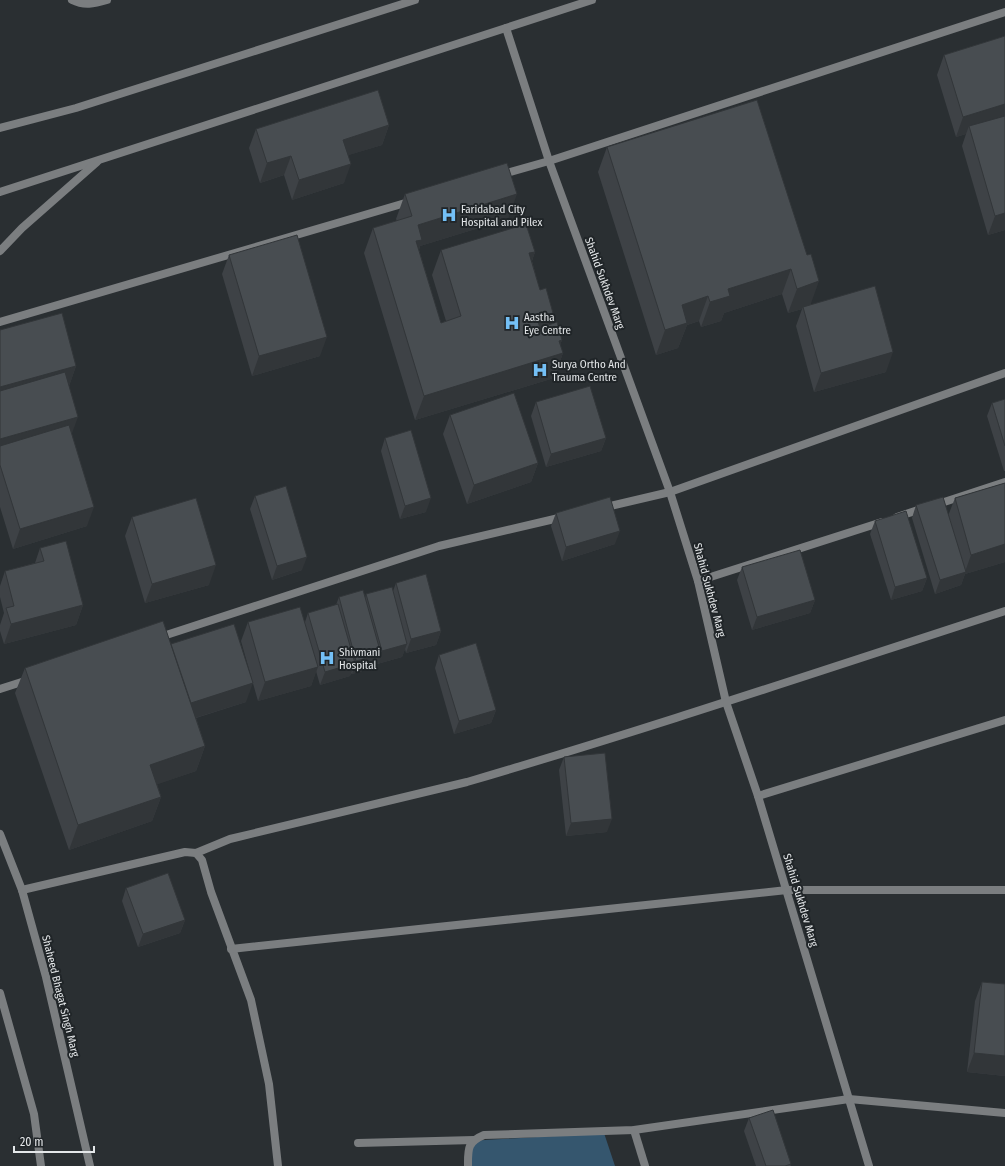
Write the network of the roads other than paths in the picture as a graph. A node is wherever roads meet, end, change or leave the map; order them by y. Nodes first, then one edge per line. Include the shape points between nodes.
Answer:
1 (72, 0) edge
2 (107, 0) edge
3 (415, 0) edge
4 (592, 0) edge
5 (1005, 12) edge
6 (506, 28) junction
7 (0, 128) edge
8 (99, 160) junction
9 (549, 161) junction
10 (496, 176) edge
11 (0, 192) edge
12 (420, 199) edge
13 (0, 251) edge
14 (0, 322) edge
15 (1005, 373) edge
16 (1005, 482) edge
17 (670, 492) junction
18 (593, 510) edge
19 (570, 515) edge
20 (698, 581) junction
21 (1005, 611) edge
22 (151, 640) edge
23 (38, 677) edge
24 (0, 689) edge
25 (726, 702) junction
26 (1005, 720) edge
27 (758, 796) junction
28 (0, 834) edge
29 (196, 853) junction
30 (22, 890) junction
31 (787, 890) junction
32 (1005, 890) edge
33 (231, 949) junction
34 (0, 992) edge
35 (849, 1099) junction
36 (1005, 1113) edge
37 (634, 1130) junction
38 (474, 1140) junction
39 (358, 1143) dead end
40 (42, 1166) edge
41 (90, 1166) edge
42 (278, 1166) edge
43 (468, 1166) edge
44 (645, 1166) edge
45 (869, 1166) edge

1 - 2 street via 80,4
3 - 7 street via 76,108
4 - 6 street
5 - 9 street
6 - 8 street
6 - 9 street, Shahid Sukhdev Marg
8 - 11 street
8 - 13 street via 22,228
9 - 10 street
9 - 17 street, Shahid Sukhdev Marg
12 - 14 street
15 - 17 street
16 - 20 street
17 - 18 street
17 - 20 street, Shahid Sukhdev Marg
19 - 22 street via 439,546
20 - 25 street, Shahid Sukhdev Marg
21 - 25 street
23 - 24 street
25 - 27 street, Shahid Sukhdev Marg
25 - 29 street via 467,782 230,839
26 - 27 street
27 - 31 street, Shahid Sukhdev Marg
28 - 30 street, Shaheed Bhagat Singh Marg
29 - 30 street via 185,852
29 - 33 street via 202,860
30 - 41 street, Shaheed Bhagat Singh Marg via 46,977
31 - 32 street
31 - 33 street
31 - 35 street, Shahid Sukhdev Marg
33 - 42 street via 250,1000 269,1084
34 - 40 street via 34,1114
35 - 36 street
35 - 37 street
35 - 45 street, Shahid Sukhdev Marg
37 - 38 street via 484,1136
37 - 44 street
38 - 39 street
38 - 43 street via 469,1147

